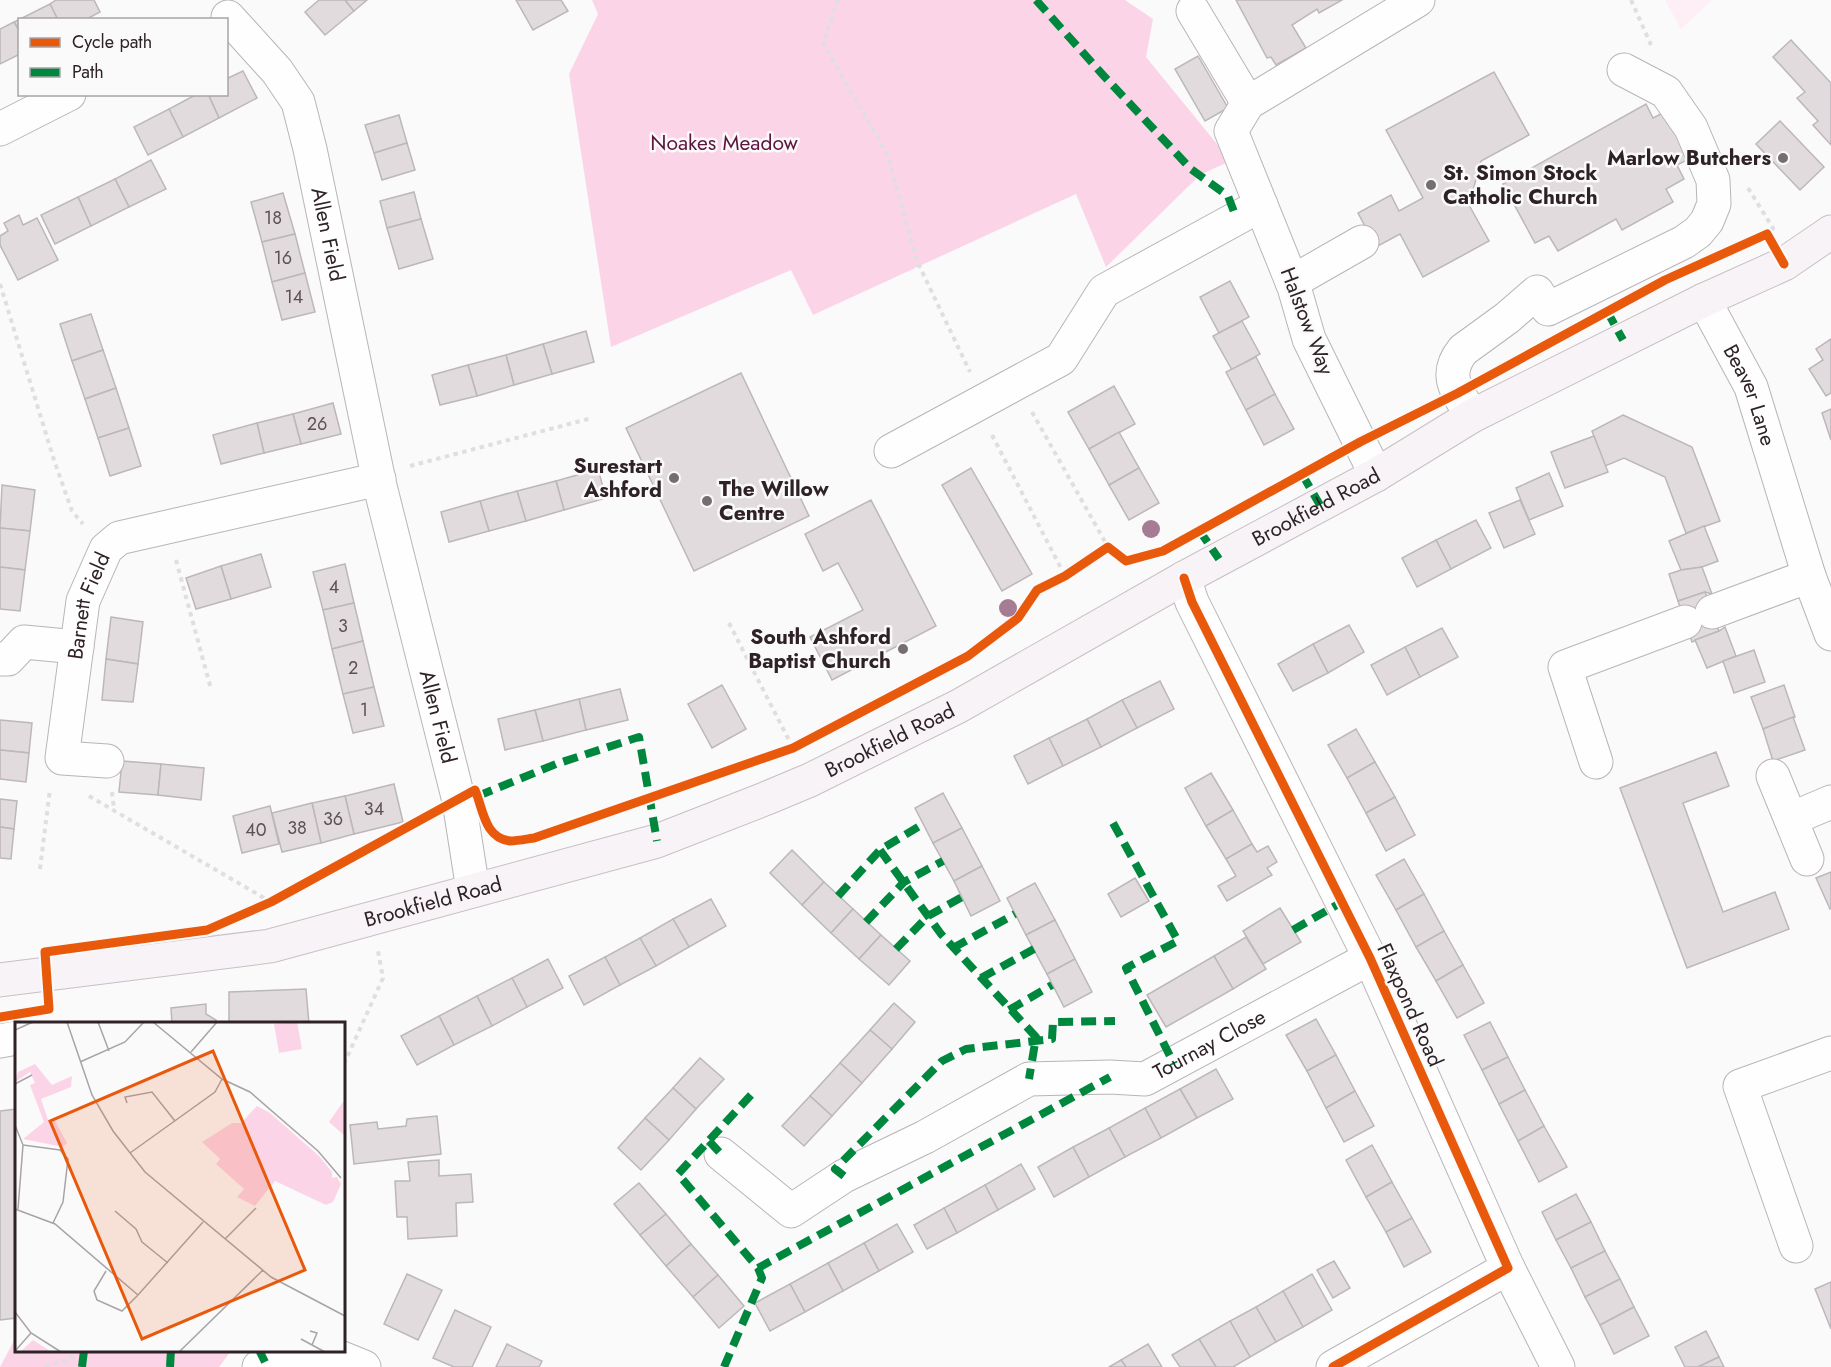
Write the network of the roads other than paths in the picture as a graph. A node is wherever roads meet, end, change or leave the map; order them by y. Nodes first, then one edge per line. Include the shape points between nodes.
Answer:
1 (1418, 0) edge
2 (1193, 11) dead end
3 (231, 12) edge
4 (1624, 70) dead end
5 (65, 96) edge
6 (1248, 103) junction
7 (0, 129) edge
8 (1261, 204) junction
9 (1831, 232) edge
10 (1362, 242) dead end
11 (1292, 282) junction
12 (1704, 300) junction
13 (1472, 416) junction
14 (891, 451) dead end
15 (1376, 475) junction
16 (378, 477) junction
17 (1809, 576) junction
18 (1184, 578) junction
19 (1831, 634) edge
20 (77, 647) junction
21 (0, 659) edge
22 (107, 761) dead end
23 (1596, 762) dead end
24 (1773, 776) dead end
25 (1831, 802) edge
26 (1791, 819) junction
27 (1807, 859) dead end
28 (473, 890) junction
29 (1370, 958) junction
30 (0, 980) edge
31 (15, 1038) edge
32 (0, 1041) edge
33 (1831, 1053) edge
34 (721, 1154) dead end
35 (1796, 1246) dead end
36 (1508, 1268) junction
37 (332, 1352) edge
38 (259, 1367) edge
39 (364, 1367) edge
40 (1333, 1367) edge
41 (1558, 1367) edge

1 - 6 street
2 - 6 street
3 - 16 street, Allen Field via 298,102
4 - 13 street via 1666,92 1691,128 1713,180 1714,204 1707,221 1684,242 1548,309 1537,292 1463,350 1452,377
5 - 7 street
6 - 8 street, Halstow Way via 1231,131
8 - 11 street, Halstow Way
8 - 14 street via 1104,291 1061,359
9 - 12 main road via 1784,264
10 - 11 street
11 - 15 street, Halstow Way via 1309,339
12 - 13 main road, Brookfield Road
12 - 17 street, Beaver Lane via 1751,387
13 - 15 main road, Brookfield Road
15 - 18 main road, Brookfield Road
16 - 20 street, Barnett Field via 119,538 106,549 83,601
16 - 28 street, Allen Field via 459,801
17 - 19 street, Beaver Lane
17 - 23 street via 1565,667
18 - 28 main road, Brookfield Road via 960,706 810,780 657,841
18 - 29 street, Flaxpond Road via 1192,603
20 - 21 street via 24,642 8,659
20 - 22 street, Barnett Field via 62,758
24 - 26 street
25 - 26 street
26 - 27 street
28 - 30 main road, Brookfield Road via 270,946
29 - 34 street, Tournay Close via 1145,1079 1029,1079 925,1137 844,1176 791,1211
29 - 36 street, Flaxpond Road
31 - 32 street
33 - 35 street via 1740,1086
36 - 40 street
36 - 41 street, Flaxpond Road
37 - 38 street via 265,1362
37 - 39 street

